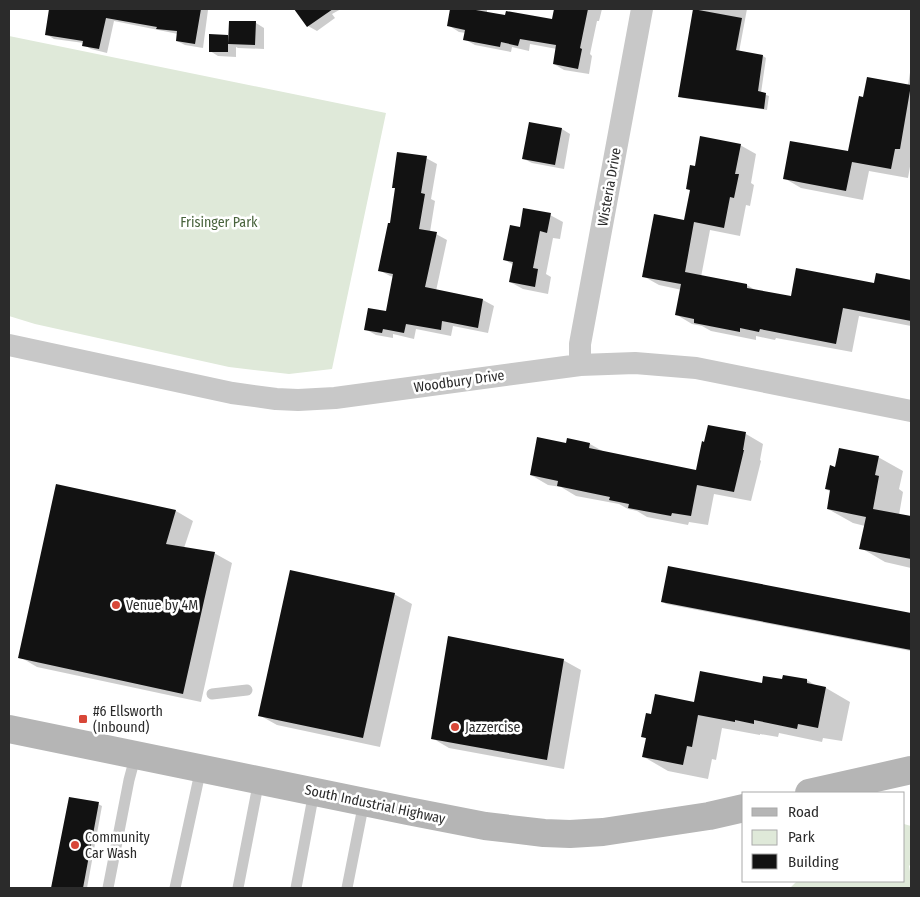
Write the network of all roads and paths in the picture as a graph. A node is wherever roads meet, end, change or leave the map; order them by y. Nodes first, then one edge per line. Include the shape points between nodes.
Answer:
1 (642, 9) edge
2 (9, 345) edge
3 (580, 365) junction
4 (911, 411) edge
5 (247, 690) dead end
6 (212, 694) dead end
7 (9, 729) edge
8 (136, 754) junction
9 (200, 768) junction
10 (911, 770) edge
11 (259, 780) junction
12 (314, 791) junction
13 (813, 792) edge
14 (364, 802) junction
15 (742, 808) edge
16 (108, 888) edge
17 (175, 888) edge
18 (238, 888) edge
19 (296, 888) edge
20 (347, 888) edge

1 - 3 street, Wisteria Drive via 580,344
2 - 3 street, Woodbury Drive via 211,389 254,397 298,400 335,398
3 - 4 street, Woodbury Drive via 635,363 696,368
5 - 6 lane
7 - 8 street, South Industrial Highway
8 - 9 street, South Industrial Highway
8 - 16 lane
9 - 11 street, South Industrial Highway
9 - 17 lane
10 - 13 street
11 - 12 street, South Industrial Highway
11 - 18 lane
12 - 14 street, South Industrial Highway
12 - 19 lane
14 - 15 street, South Industrial Highway via 485,826 570,834 603,832
14 - 20 lane

